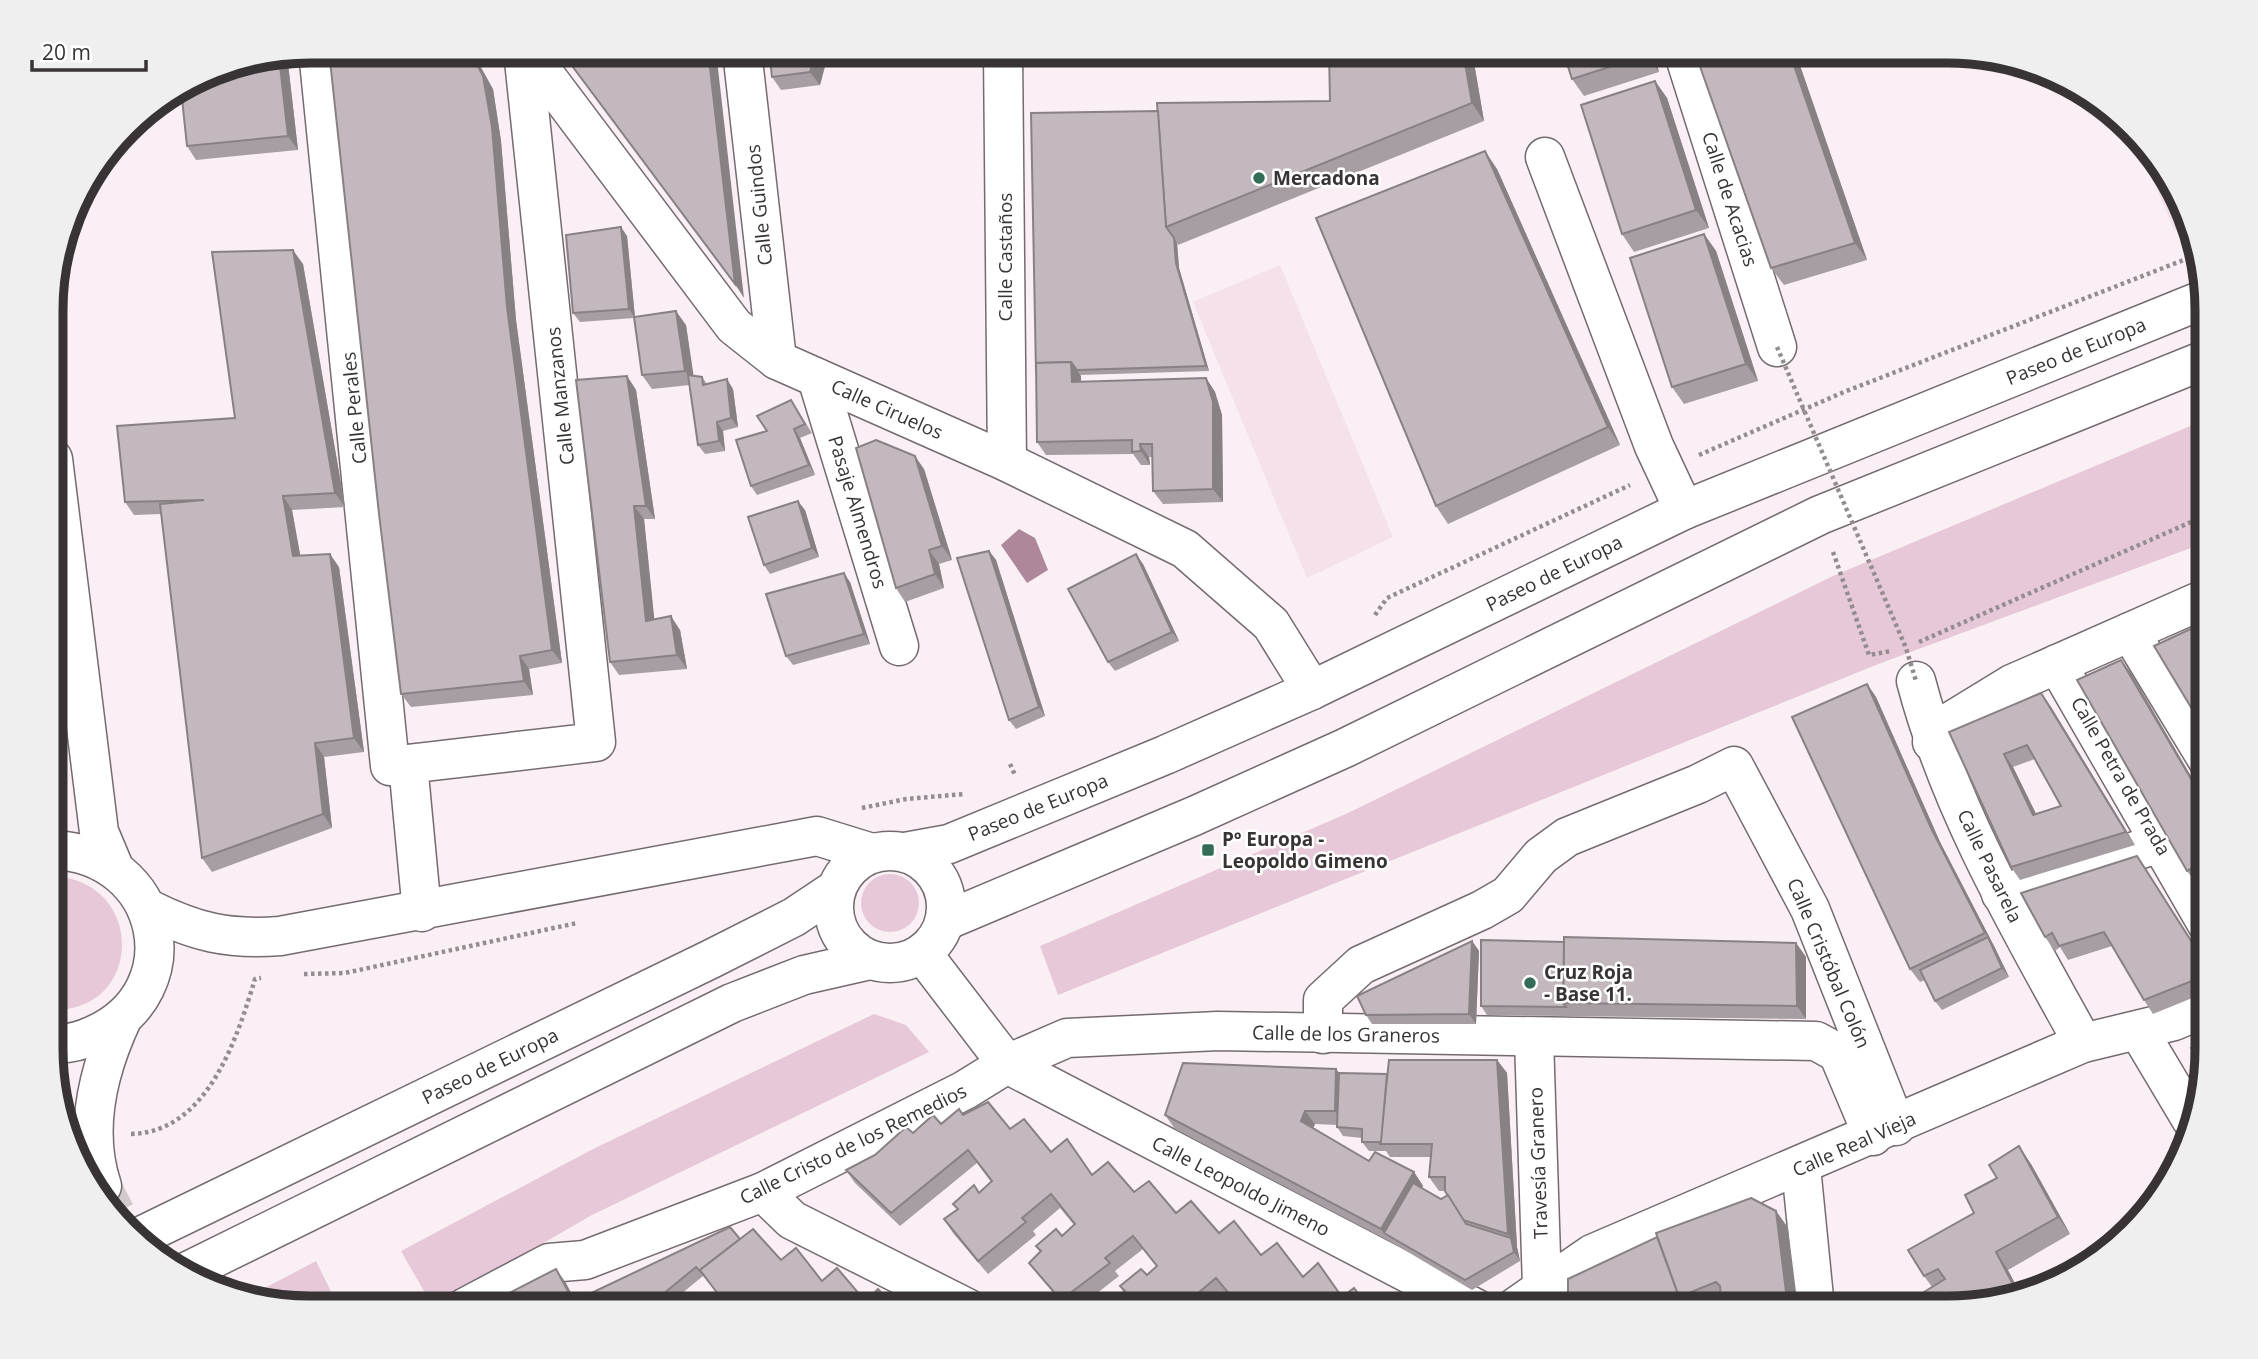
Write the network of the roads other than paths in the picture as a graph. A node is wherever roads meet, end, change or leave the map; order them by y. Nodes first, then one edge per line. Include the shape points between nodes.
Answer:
1 (1687, 63) edge
2 (319, 64) edge
3 (526, 64) edge
4 (535, 64) edge
5 (743, 64) edge
6 (1003, 64) edge
7 (1545, 157) dead end
8 (2194, 303) edge
9 (1777, 347) road end
10 (777, 360) junction
11 (2194, 364) edge
12 (817, 378) junction
13 (1007, 462) junction
14 (1684, 510) junction
15 (63, 540) edge
16 (2194, 604) edge
17 (2130, 632) junction
18 (899, 646) dead end
19 (1911, 664) road end
20 (2057, 664) junction
21 (1312, 690) junction
22 (2195, 739) edge
23 (1932, 742) junction
24 (399, 765) junction
25 (2160, 843) junction
26 (63, 852) edge
27 (888, 852) junction
28 (115, 870) junction
29 (836, 889) junction
30 (2001, 894) junction
31 (2195, 903) edge
32 (149, 909) junction
33 (422, 912) junction
34 (945, 921) junction
35 (922, 953) junction
36 (870, 960) junction
37 (2195, 1012) edge
38 (124, 1017) junction
39 (1855, 1020) junction
40 (2138, 1030) junction
41 (1323, 1034) junction
42 (1534, 1039) junction
43 (63, 1042) edge
44 (2083, 1043) junction
45 (1829, 1048) junction
46 (1007, 1065) junction
47 (2187, 1114) edge
48 (1884, 1131) junction
49 (1801, 1167) junction
50 (99, 1178) tunnel mouth
51 (763, 1192) junction
52 (146, 1234) edge
53 (196, 1268) edge
54 (1451, 1295) edge
55 (1528, 1295) edge
56 (1531, 1295) edge
57 (1814, 1295) edge
58 (487, 1296) edge
59 (942, 1296) edge

1 - 9 street, Calle de Acacias
2 - 24 street, Calle Perales
3 - 24 street, Calle Manzanos via 596,742
4 - 10 street, Calle Ciruelos via 734,326
5 - 10 street, Calle Guindos
6 - 13 street, Calle Castaños
7 - 14 street via 1654,446
8 - 14 street, Paseo de Europa
10 - 12 street, Calle Ciruelos
11 - 34 street via 1820,515 1345,748
12 - 13 street, Calle Ciruelos
12 - 18 street, Pasaje Almendros
13 - 21 street, Calle Ciruelos via 1185,549 1271,624
14 - 21 street, Paseo de Europa
15 - 28 street via 99,832
16 - 17 street
17 - 20 street
17 - 22 street
19 - 23 street, Calle Pasarela
20 - 23 street via 2012,684 1945,724
20 - 25 street, Calle Petra de Prada
21 - 27 street, Paseo de Europa via 949,844
23 - 30 street, Calle Pasarela
24 - 33 street, Calle Perales
25 - 30 street
25 - 31 street, Calle Petra de Prada
26 - 28 street via 91,856
27 - 29 street via 849,867
27 - 33 street via 817,836
27 - 34 street via 925,862 939,878 947,899
28 - 32 street
29 - 36 street via 833,910 839,931 851,948
29 - 52 street, Paseo de Europa via 711,959
30 - 44 street, Calle Pasarela
32 - 33 street via 184,926 232,938 280,936
32 - 38 street via 155,929 150,973
34 - 35 street via 937,939
35 - 36 street via 897,963
35 - 46 street
36 - 53 street via 804,975 732,1003
37 - 40 street, Calle Real Vieja
38 - 43 street via 81,1040
38 - 50 street via 104,1064 92,1134
39 - 41 street, Calle Cristóbal Colón via 1810,909 1734,766 1698,785 1567,836 1541,856 1508,895 1361,965 1323,1000
39 - 45 street via 1843,1039
39 - 48 street, Calle Cristóbal Colón
40 - 44 street, Calle Real Vieja
40 - 47 street
41 - 42 street, Calle de los Graneros
41 - 46 street, Calle de los Graneros via 1218,1031 1067,1038
42 - 45 street, Calle de los Graneros via 1816,1041
42 - 55 street, Travesía Granero
44 - 48 street, Calle Real Vieja
45 - 48 street via 1838,1053
46 - 51 street, Calle Cristo de los Remedios
46 - 54 street, Calle Leopoldo Jimeno
48 - 49 street, Calle Real Vieja
49 - 56 street, Calle Real Vieja via 1592,1254
49 - 57 street
51 - 58 street, Calle Cristo de los Remedios via 585,1259 549,1263
51 - 59 street via 792,1220

